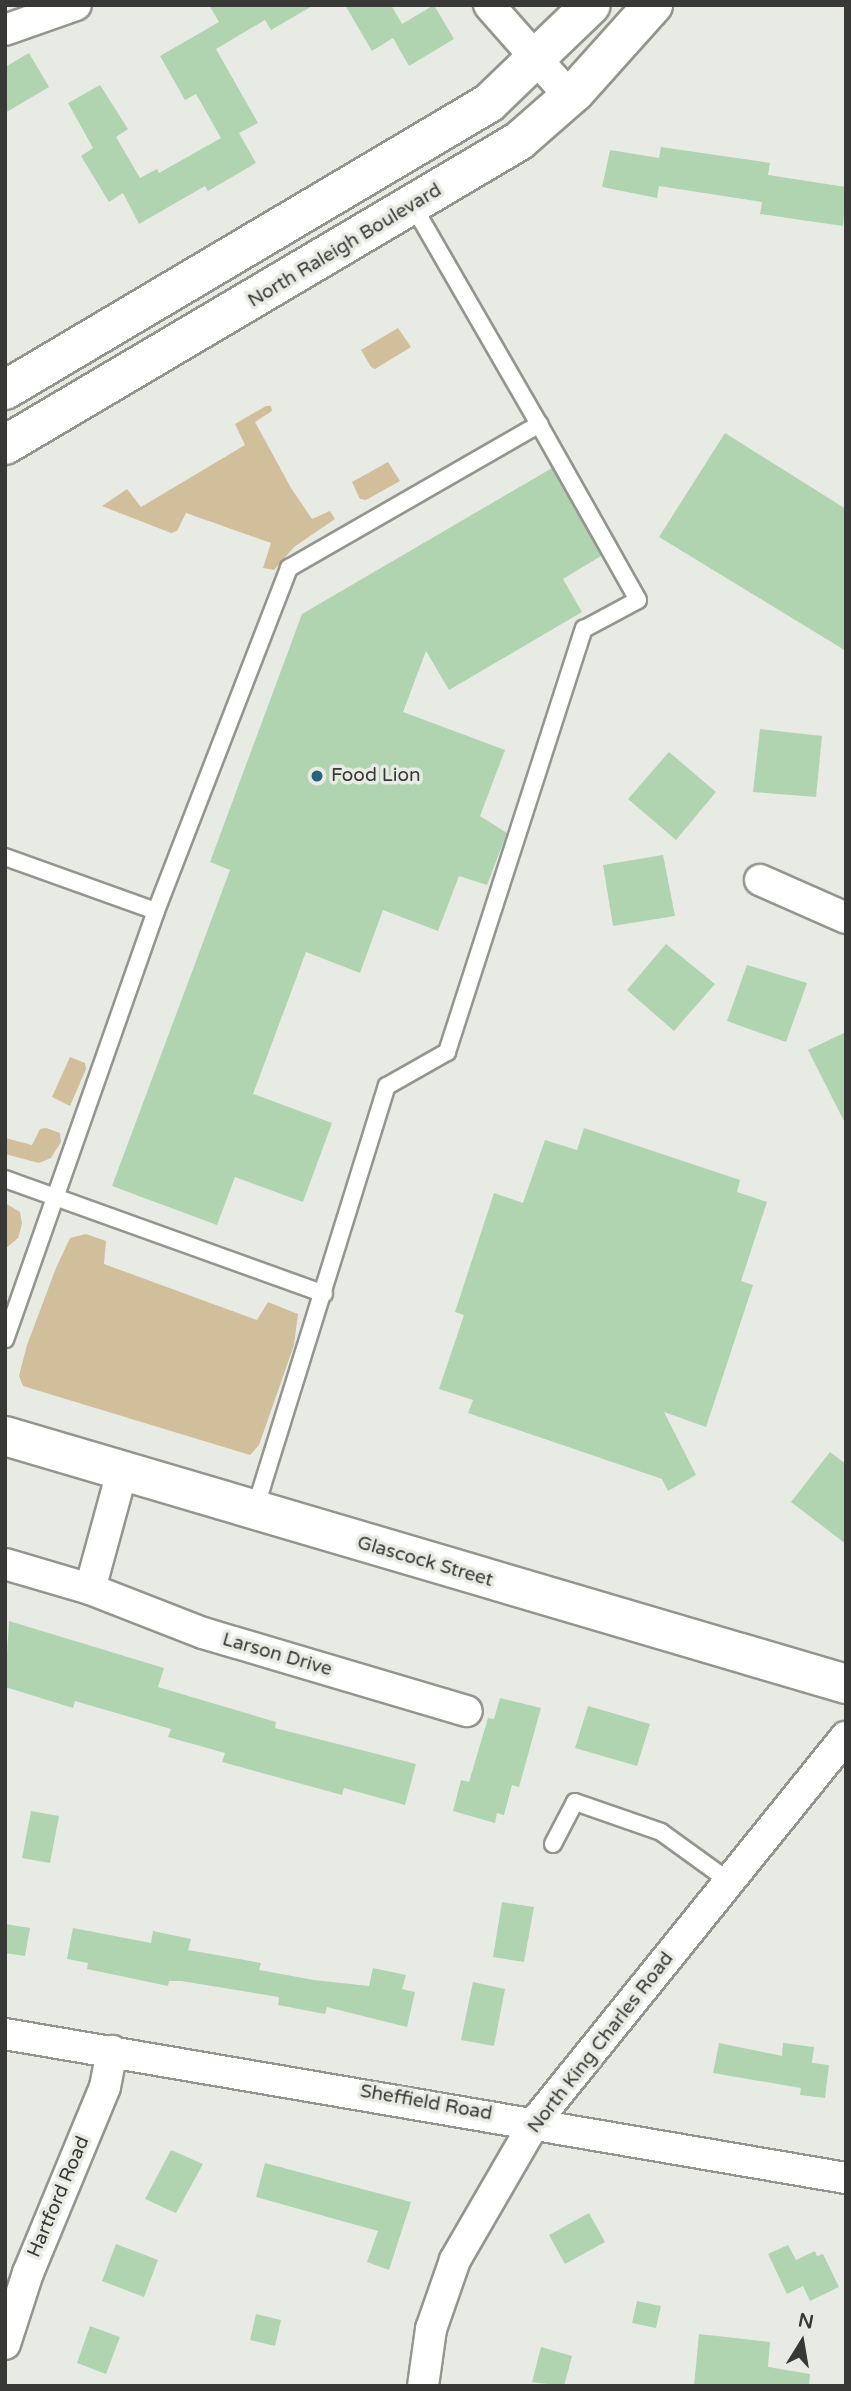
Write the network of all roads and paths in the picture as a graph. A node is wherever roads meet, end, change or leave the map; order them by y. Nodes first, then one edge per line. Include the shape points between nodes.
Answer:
1 (76, 5) edge
2 (489, 5) edge
3 (591, 5) edge
4 (653, 5) edge
5 (5, 30) edge
6 (537, 61) junction
7 (570, 97) junction
8 (413, 206) junction
9 (5, 390) edge
10 (539, 424) junction
11 (5, 445) edge
12 (5, 857) edge
13 (760, 880) dead end
14 (156, 911) junction
15 (846, 918) edge
16 (5, 1179) edge
17 (55, 1199) junction
18 (324, 1294) junction
19 (5, 1339) edge
20 (5, 1436) edge
21 (122, 1472) junction
22 (254, 1511) junction
23 (5, 1564) edge
24 (90, 1588) junction
25 (846, 1684) edge
26 (467, 1711) dead end
27 (846, 1737) edge
28 (553, 1844) dead end
29 (730, 1882) junction
30 (5, 2034) edge
31 (112, 2050) junction
32 (535, 2122) junction
33 (846, 2178) edge
34 (5, 2344) edge
35 (423, 2386) edge

1 - 5 street
2 - 6 street
3 - 6 main road
4 - 7 main road, North Raleigh Boulevard
6 - 7 street
6 - 9 main road via 489,103
7 - 8 main road, North Raleigh Boulevard via 519,141
8 - 10 lane
8 - 11 main road, North Raleigh Boulevard
10 - 14 lane via 289,568
10 - 18 lane via 638,600 584,629 447,1052 387,1086
12 - 14 lane
13 - 15 street
14 - 17 lane
16 - 17 lane
17 - 18 lane
17 - 19 lane
18 - 22 lane
20 - 21 main road, Glascock Street
21 - 22 main road, Glascock Street
21 - 24 street
22 - 25 main road, Glascock Street
23 - 24 street, Larson Drive
24 - 26 street, Larson Drive via 203,1633
27 - 29 street, North King Charles Road
28 - 29 lane via 575,1802 661,1832
29 - 32 street, North King Charles Road
30 - 31 street, Sheffield Road
31 - 32 street, Sheffield Road
31 - 34 street, Hartford Road via 105,2087 28,2273
32 - 33 street, Sheffield Road
32 - 35 street, North King Charles Road via 455,2260 431,2329

